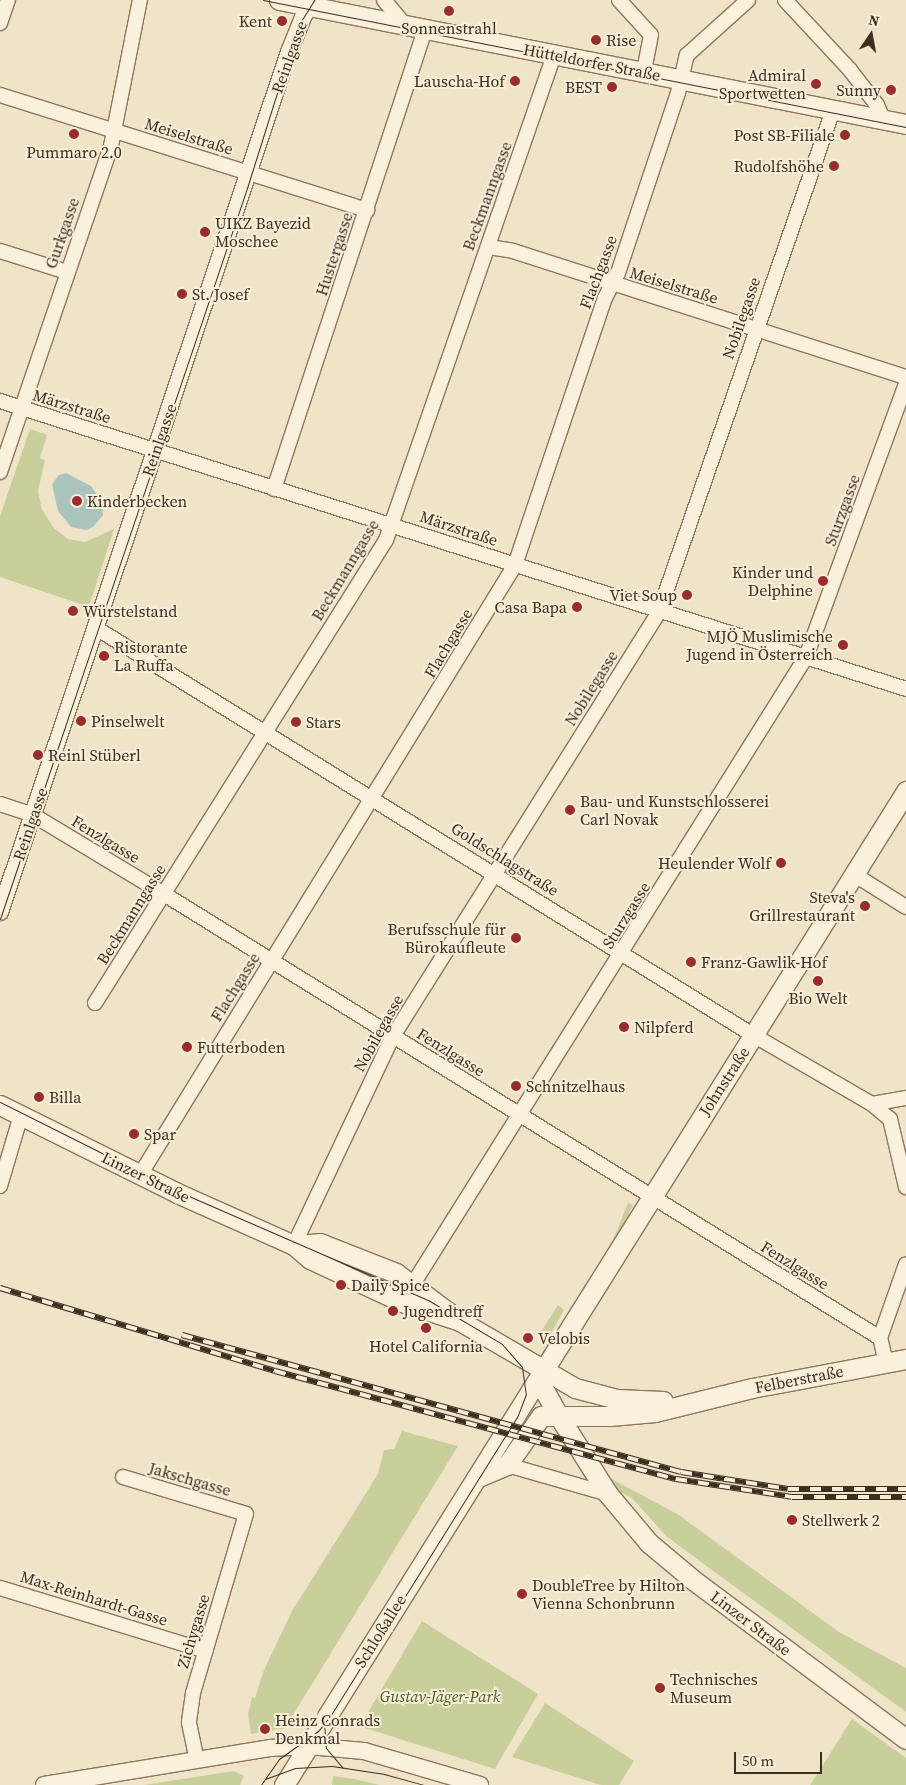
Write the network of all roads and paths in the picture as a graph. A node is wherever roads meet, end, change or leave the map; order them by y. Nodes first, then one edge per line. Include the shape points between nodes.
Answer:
1 (8, 0) edge
2 (140, 0) edge
3 (279, 0) edge
4 (384, 0) edge
5 (619, 0) edge
6 (748, 0) edge
7 (785, 0) edge
8 (312, 3) edge
9 (0, 23) edge
10 (406, 26) junction
11 (425, 30) junction
12 (554, 55) junction
13 (644, 72) junction
14 (682, 79) junction
15 (0, 95) edge
16 (832, 110) junction
17 (883, 119) junction
18 (906, 124) edge
19 (114, 130) junction
20 (249, 173) junction
21 (367, 210) junction
22 (489, 246) junction
23 (0, 250) edge
24 (67, 272) junction
25 (612, 284) junction
26 (755, 329) junction
27 (906, 377) edge
28 (906, 384) edge
29 (0, 402) edge
30 (22, 409) junction
31 (156, 451) junction
32 (0, 472) edge
33 (274, 489) junction
34 (392, 526) junction
35 (516, 565) junction
36 (659, 612) junction
37 (96, 628) junction
38 (806, 657) junction
39 (906, 689) edge
40 (264, 733) junction
41 (906, 791) edge
42 (374, 798) junction
43 (0, 804) edge
44 (33, 815) junction
45 (497, 874) junction
46 (855, 875) junction
47 (164, 894) junction
48 (906, 907) edge
49 (0, 912) edge
50 (623, 953) junction
51 (272, 961) junction
52 (95, 1004) dead end
53 (754, 1035) junction
54 (393, 1036) junction
55 (906, 1098) edge
56 (872, 1104) junction
57 (0, 1105) edge
58 (520, 1115) junction
59 (21, 1116) junction
60 (140, 1175) junction
61 (0, 1186) edge
62 (906, 1187) edge
63 (650, 1196) junction
64 (294, 1245) junction
65 (906, 1264) edge
66 (413, 1284) junction
67 (460, 1321) junction
68 (880, 1338) junction
69 (906, 1359) edge
70 (886, 1363) junction
71 (543, 1370) junction
72 (692, 1401) junction
73 (558, 1415) junction
74 (507, 1465) junction
75 (123, 1478) dead end
76 (476, 1478) junction
77 (608, 1494) junction
78 (246, 1514) joint
79 (0, 1588) edge
80 (206, 1651) junction
81 (906, 1739) edge
82 (309, 1746) junction
83 (197, 1760) junction
84 (44, 1785) edge
85 (284, 1785) edge
86 (480, 1785) edge

1 - 9 street
2 - 19 street, Gurkgasse
3 - 8 main road, Hütteldorfer Straße
4 - 10 street
5 - 13 street via 650,35
6 - 14 street, Flachgasse via 687,55
7 - 17 street via 850,70 877,105
8 - 10 main road, Hütteldorfer Straße
8 - 20 street, Reinlgasse via 295,36
10 - 11 main road, Hütteldorfer Straße
11 - 12 main road, Hütteldorfer Straße
11 - 21 street, Hustergasse
12 - 13 main road, Hütteldorfer Straße
12 - 22 street, Beckmanngasse
13 - 14 main road, Hütteldorfer Straße
14 - 16 main road, Hütteldorfer Straße
14 - 25 street, Flachgasse
15 - 19 street, Meiselstraße
16 - 17 main road, Hütteldorfer Straße
16 - 26 street, Nobilegasse
17 - 18 main road, Hütteldorfer Straße
19 - 20 street, Meiselstraße
19 - 24 street, Gurkgasse
20 - 21 street, Meiselstraße
20 - 31 street, Reinlgasse
21 - 33 street, Hustergasse
22 - 25 street, Meiselstraße
22 - 34 street, Beckmanngasse
23 - 24 street
24 - 30 street, Gurkgasse
25 - 26 street, Meiselstraße
25 - 35 street, Flachgasse
26 - 27 street, Meiselstraße
26 - 36 street, Nobilegasse
28 - 38 street, Sturzgasse
29 - 30 street, Märzstraße
30 - 31 street, Märzstraße
30 - 32 street, Gurkgasse
31 - 33 street, Märzstraße
31 - 37 street, Reinlgasse
33 - 34 street, Märzstraße
34 - 35 street, Märzstraße
34 - 40 street, Beckmanngasse
35 - 36 street, Märzstraße
35 - 42 street, Flachgasse
36 - 38 street, Märzstraße
36 - 45 street, Nobilegasse
37 - 40 street, Goldschlagstraße
37 - 44 street, Reinlgasse
38 - 39 street, Märzstraße
38 - 50 street, Sturzgasse
40 - 42 street, Goldschlagstraße
40 - 47 street, Beckmanngasse
41 - 46 main road, Johnstraße
42 - 45 street, Goldschlagstraße
42 - 51 street, Flachgasse
43 - 44 street, Fenzlgasse
44 - 47 street, Fenzlgasse
44 - 49 street, Reinlgasse
45 - 50 street, Goldschlagstraße
45 - 54 street, Nobilegasse
46 - 48 street
46 - 53 main road, Johnstraße
47 - 51 street, Fenzlgasse
47 - 52 street, Beckmanngasse
50 - 53 street, Goldschlagstraße
50 - 58 street, Sturzgasse
51 - 54 street, Fenzlgasse
51 - 60 street, Flachgasse
53 - 56 street, Goldschlagstraße
53 - 63 main road, Johnstraße
54 - 58 street, Fenzlgasse
54 - 64 street, Nobilegasse
55 - 56 street
56 - 62 street, Goldschlagstraße via 892,1124
57 - 59 main road, Linzer Straße
58 - 63 street, Fenzlgasse
58 - 66 street, Sturzgasse
59 - 60 main road, Linzer Straße
59 - 61 street
60 - 64 main road, Linzer Straße
63 - 68 street, Fenzlgasse
63 - 71 main road, Johnstraße
64 - 66 main road, Linzer Straße via 320,1243
64 - 67 main road, Linzer Straße via 310,1259 402,1302
65 - 68 street
66 - 67 main road, Linzer Straße
67 - 71 main road, Linzer Straße
68 - 70 street
69 - 70 main road, Felberstraße
70 - 72 main road, Felberstraße
71 - 72 main road, Felberstraße via 575,1388 617,1399
71 - 73 main road, Linzer Straße via 543,1388
71 - 76 main road, Schloßallee
72 - 73 main road, Felberstraße via 655,1412 610,1416
73 - 74 main road via 541,1416
73 - 77 main road, Linzer Straße
74 - 76 main road
74 - 77 street
75 - 78 street, Jakschgasse
76 - 82 main road, Schloßallee
77 - 81 main road, Linzer Straße via 649,1543 692,1579
78 - 80 street, Zichygasse
79 - 80 street, Max-Reinhardt-Gasse
80 - 83 street, Zichygasse via 193,1694 189,1723
82 - 83 street via 270,1748
82 - 85 main road, Schloßallee
82 - 86 street via 364,1751
83 - 84 street

